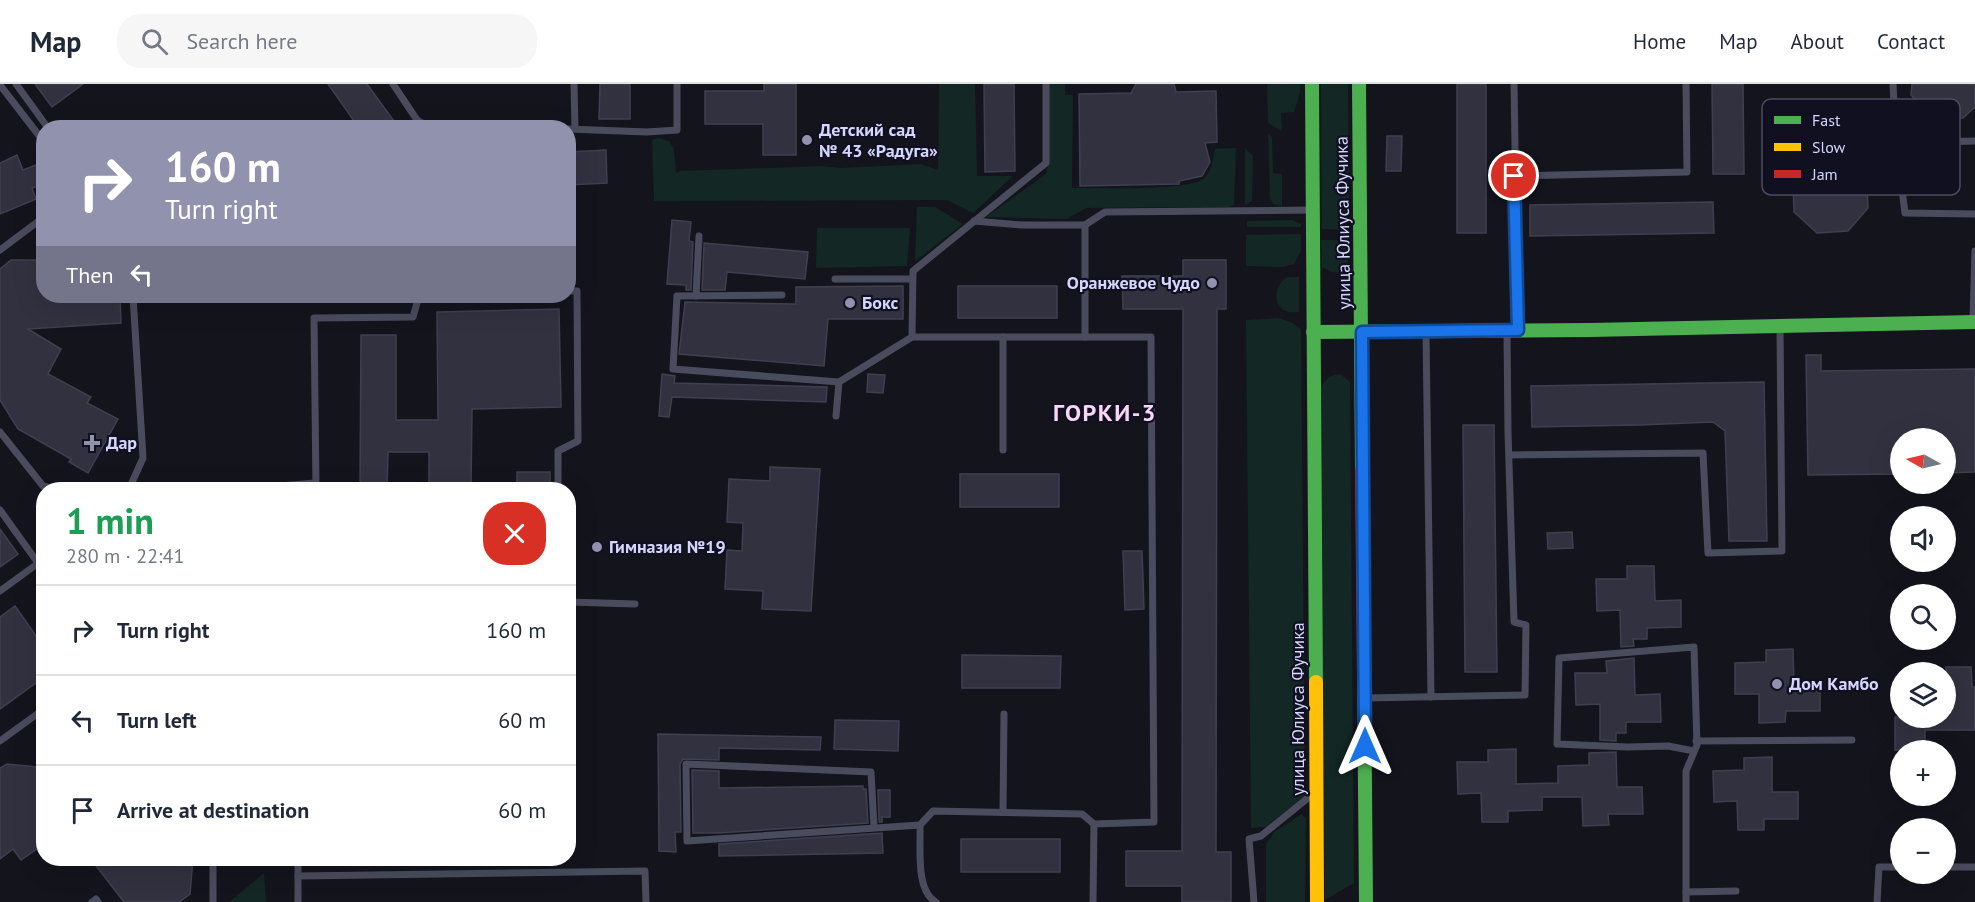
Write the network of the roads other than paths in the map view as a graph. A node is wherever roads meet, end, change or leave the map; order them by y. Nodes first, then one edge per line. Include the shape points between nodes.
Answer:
1 (16, 84) edge
2 (393, 84) edge
3 (574, 84) edge
4 (677, 84) edge
5 (1046, 84) edge
6 (1312, 84) edge
7 (1359, 84) edge
8 (1514, 84) edge
9 (1686, 84) edge
10 (1893, 84) edge
11 (0, 85) edge
12 (1894, 99) edge
13 (42, 120) edge
14 (417, 120) edge
15 (572, 120) edge
16 (576, 129) edge
17 (36, 132) edge
18 (1960, 141) edge
19 (1975, 141) edge
20 (1514, 176) junction
21 (1903, 195) edge
22 (1312, 210) junction
23 (1975, 214) edge
24 (974, 221) junction
25 (36, 224) edge
26 (1085, 225) junction
27 (699, 236) dead end
28 (0, 250) edge
29 (1975, 251) edge
30 (835, 279) dead end
31 (912, 279) junction
32 (576, 291) edge
33 (782, 295) dead end
34 (696, 296) junction
35 (133, 303) edge
36 (417, 303) edge
37 (1974, 322) edge
38 (1780, 327) junction
39 (1513, 330) junction
40 (1426, 331) junction
41 (1313, 332) junction
42 (1362, 332) junction
43 (912, 337) junction
44 (1003, 337) junction
45 (1085, 337) junction
46 (839, 382) junction
47 (836, 417) dead end
48 (0, 432) edge
49 (1003, 450) dead end
50 (1510, 455) junction
51 (40, 482) edge
52 (132, 482) edge
53 (316, 482) edge
54 (558, 482) edge
55 (0, 510) edge
56 (36, 555) edge
57 (36, 565) edge
58 (0, 591) edge
59 (576, 602) edge
60 (635, 604) dead end
61 (1431, 697) junction
62 (1365, 698) junction
63 (1004, 714) dead end
64 (36, 715) edge
65 (1852, 740) dead end
66 (0, 741) edge
67 (1696, 741) junction
68 (1694, 751) junction
69 (1317, 791) junction
70 (1003, 812) junction
71 (1094, 824) junction
72 (920, 825) junction
73 (874, 828) junction
74 (213, 866) edge
75 (298, 866) edge
76 (1890, 867) edge
77 (1956, 867) edge
78 (1975, 867) edge
79 (298, 876) junction
80 (1736, 891) dead end
81 (1686, 892) junction
82 (92, 902) edge
83 (98, 902) edge
84 (213, 902) edge
85 (298, 902) edge
86 (646, 902) edge
87 (936, 902) edge
88 (1093, 902) edge
89 (1254, 902) edge
90 (1317, 902) edge
91 (1366, 902) edge
92 (1686, 902) edge
93 (1877, 902) edge

1 - 13 lane
2 - 14 lane
3 - 15 lane
4 - 16 lane via 677,130
5 - 24 lane via 1046,163
6 - 22 main road, улица Юлиуса Фучика
7 - 42 main road, улица Юлиуса Фучика
8 - 20 lane
9 - 20 lane via 1687,172
10 - 12 lane
11 - 17 lane
18 - 19 lane
20 - 39 lane
21 - 23 lane via 1905,213
22 - 26 lane via 1105,212
22 - 41 main road, улица Юлиуса Фучика
24 - 26 lane
24 - 31 lane via 912,271
25 - 28 lane
26 - 45 lane
27 - 34 lane
29 - 37 lane
30 - 31 lane
31 - 43 lane
32 - 54 lane via 578,441 558,450
33 - 34 lane
34 - 46 lane via 677,296 673,369
35 - 52 lane via 143,458
36 - 53 lane via 413,317 314,318
37 - 38 main road
38 - 39 main road
38 - 50 lane via 1782,551 1708,553 1703,453
39 - 40 main road
39 - 50 lane
40 - 42 main road
40 - 61 lane
41 - 42 main road
41 - 69 main road, улица Юлиуса Фучика
42 - 62 main road, улица Юлиуса Фучика
43 - 44 lane
43 - 46 lane
44 - 45 lane
44 - 49 lane
45 - 71 lane via 1150,337 1154,822
46 - 47 lane
48 - 51 lane
50 - 61 lane via 1515,622 1526,625 1525,695
55 - 56 lane
57 - 58 lane
59 - 60 lane
61 - 62 lane
62 - 91 main road, улица Юлиуса Фучика
63 - 70 lane
64 - 66 lane
65 - 67 lane
67 - 68 lane
67 - 68 lane via 1694,647 1559,658 1557,744 1668,746
68 - 81 lane via 1686,771
69 - 89 lane via 1261,836 1248,838
69 - 90 main road, улица Юлиуса Фучика
70 - 71 lane via 1082,814
70 - 72 lane via 933,811
71 - 88 lane
72 - 73 lane
72 - 87 lane via 921,881 930,899
73 - 73 lane via 871,772 686,764 687,841
74 - 84 lane
75 - 79 lane
76 - 93 lane via 1879,867
77 - 78 lane
79 - 85 lane
79 - 86 lane via 645,872
80 - 81 lane
81 - 92 lane
82 - 83 lane

